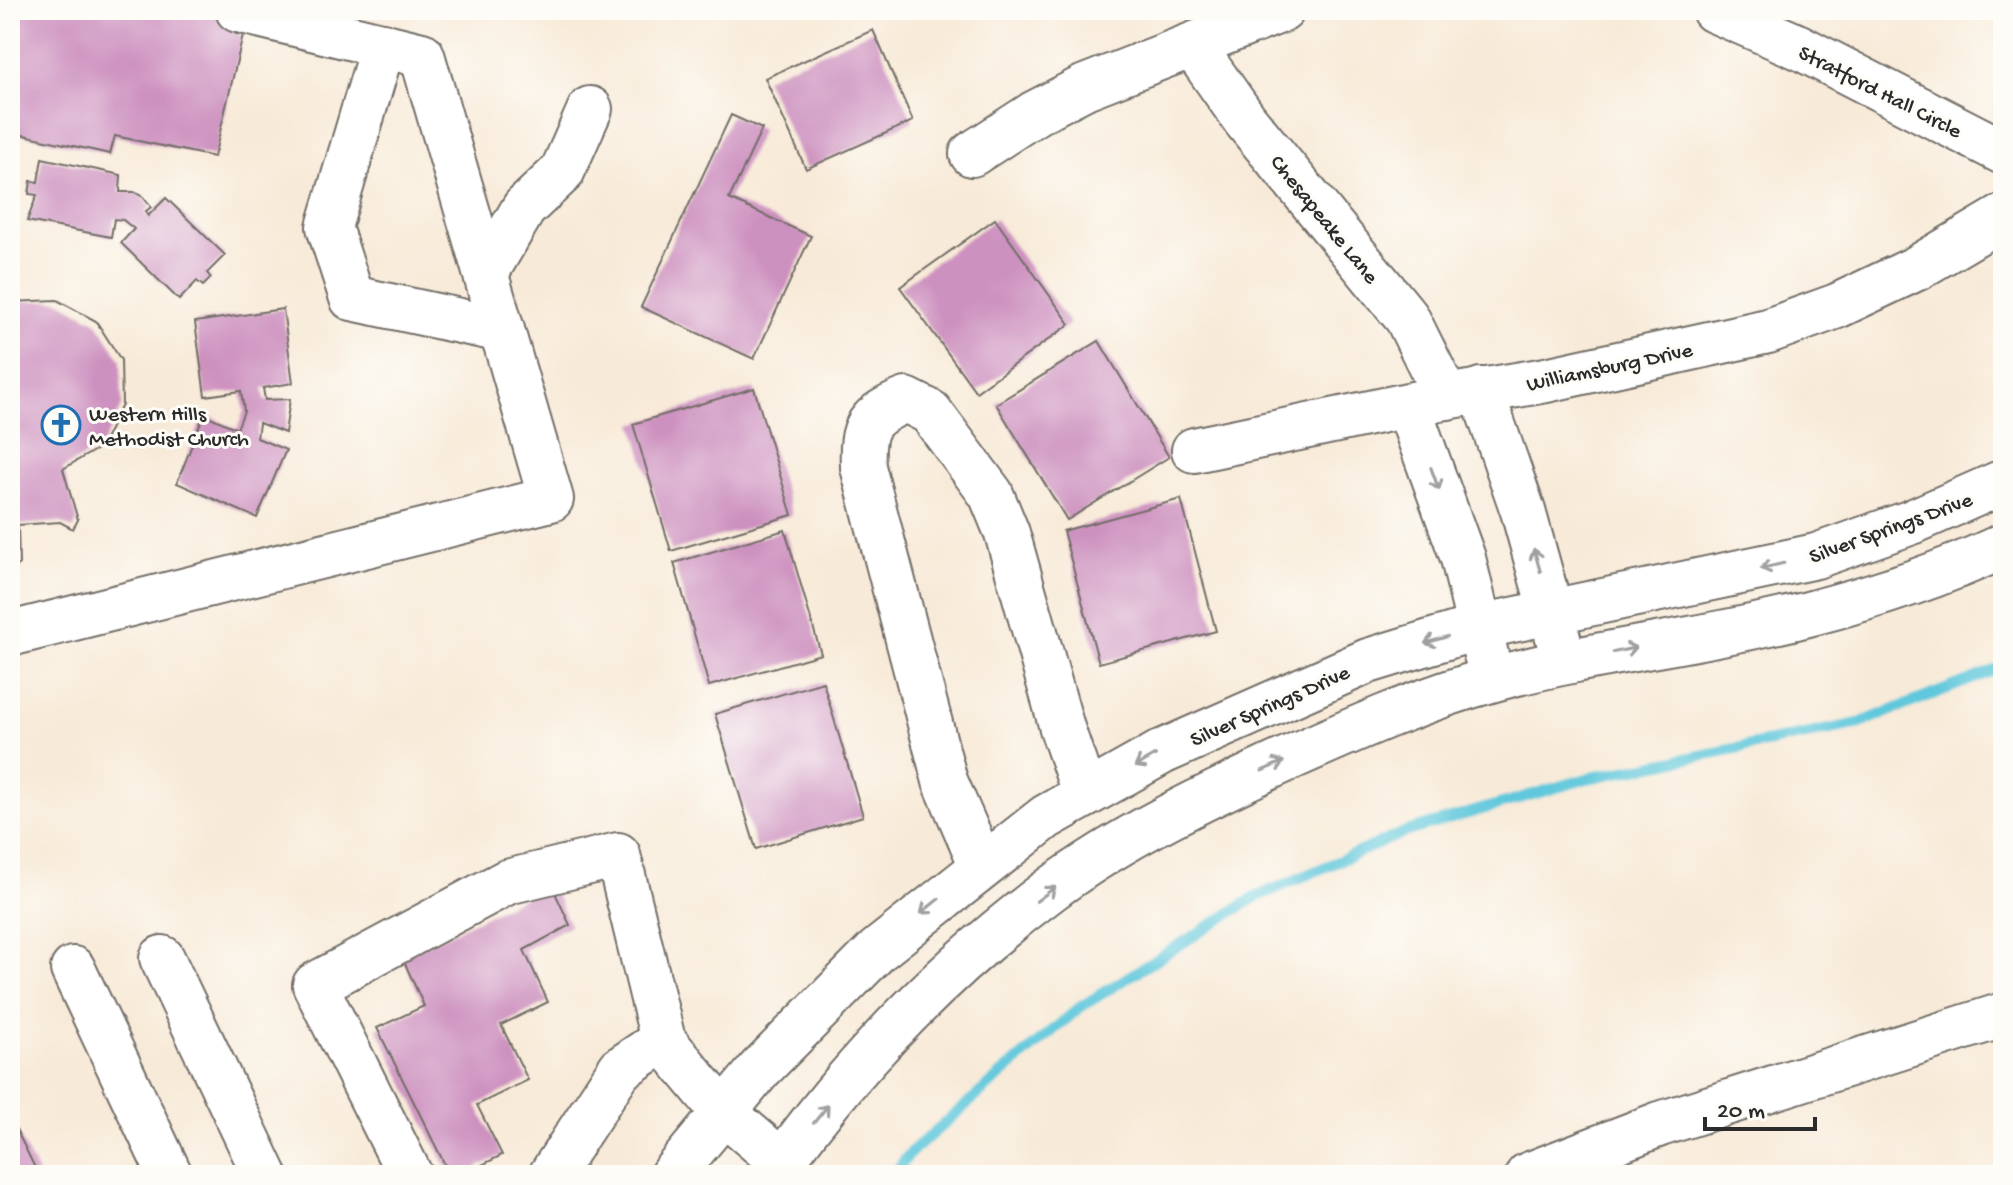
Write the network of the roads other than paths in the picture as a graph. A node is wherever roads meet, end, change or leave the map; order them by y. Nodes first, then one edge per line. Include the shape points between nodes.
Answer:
1 (238, 10) edge
2 (1282, 10) edge
3 (1714, 10) edge
4 (383, 45) junction
5 (1193, 46) junction
6 (590, 109) dead end
7 (2003, 152) edge
8 (972, 154) dead end
9 (2003, 217) edge
10 (486, 273) junction
11 (502, 330) junction
12 (1445, 398) junction
13 (1194, 450) dead end
14 (2003, 482) edge
15 (2003, 546) edge
16 (1552, 611) junction
17 (1479, 627) junction
18 (10, 634) edge
19 (1564, 663) junction
20 (1493, 680) junction
21 (1085, 795) junction
22 (973, 872) junction
23 (999, 931) junction
24 (162, 958) dead end
25 (73, 969) dead end
26 (2003, 1015) edge
27 (663, 1040) junction
28 (722, 1111) junction
29 (778, 1168) edge
30 (170, 1175) edge
31 (265, 1175) edge
32 (410, 1175) edge
33 (551, 1175) edge
34 (672, 1175) edge
35 (1528, 1175) edge

1 - 4 street
2 - 5 street
3 - 7 street, Stratford Hall Circle via 1799,47
4 - 10 street via 422,55
4 - 11 street via 329,227 352,298
5 - 8 street via 1085,87
5 - 12 street, Chesapeake Lane via 1245,120 1407,318
6 - 10 street via 562,172 524,208
9 - 12 street, Williamsburg Drive via 1917,268 1768,331
10 - 11 street
11 - 18 street via 551,499
12 - 13 street, Williamsburg Drive
16 -> 12 street, Chesapeake Lane
12 -> 17 street, Chesapeake Lane via 1463,558
14 -> 16 street, Silver Springs Drive via 1816,556
19 -> 15 street via 1806,615
16 - 17 street, Silver Springs Drive
16 - 19 street, Chesapeake Lane
17 - 20 street, Chesapeake Lane
17 -> 21 street, Silver Springs Drive via 1368,661 1162,752
19 - 20 street
23 -> 20 street via 1120,845 1239,782 1366,724
21 - 22 street, Silver Springs Drive
21 - 22 street via 991,494 930,412 906,400 877,412 861,436 863,467
22 - 23 street
22 -> 28 street, Silver Springs Drive via 868,959
29 -> 23 street via 895,1026
24 - 31 street
25 - 30 street
26 - 35 street via 1660,1124
27 - 28 street
27 - 32 street via 618,855 493,889 315,985
27 - 33 street via 620,1069
28 - 29 street
28 - 34 street, Silver Springs Drive

